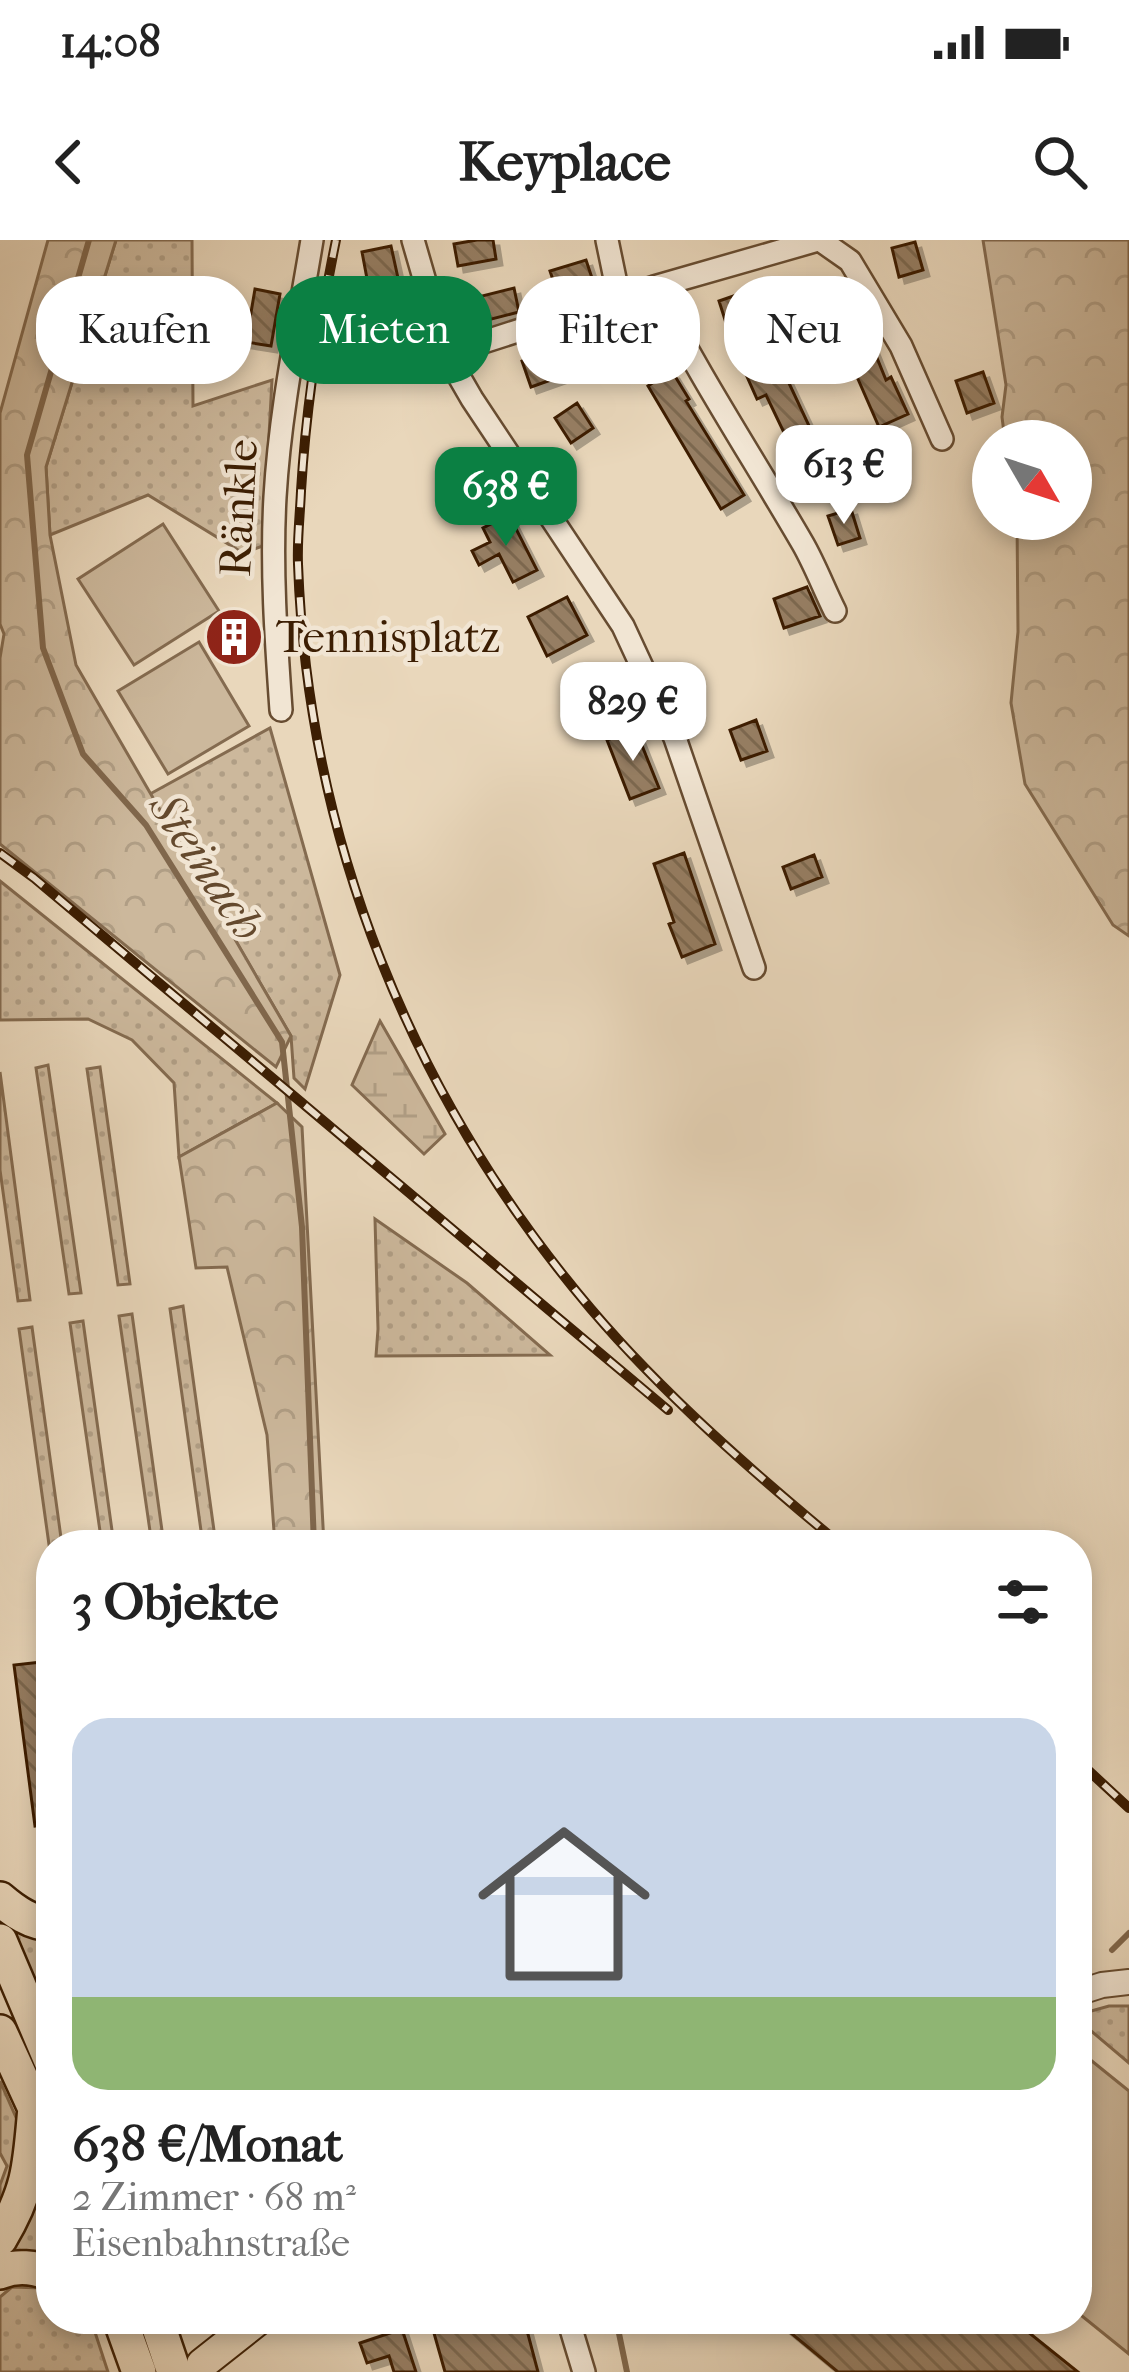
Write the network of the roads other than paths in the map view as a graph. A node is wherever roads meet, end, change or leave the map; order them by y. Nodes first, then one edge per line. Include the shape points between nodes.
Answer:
1 (312, 240) edge
2 (413, 240) edge
3 (607, 240) edge
4 (819, 240) edge
5 (423, 276) edge
6 (614, 276) edge
7 (690, 276) edge
8 (700, 372) edge
9 (463, 384) edge
10 (942, 439) dead end
11 (835, 611) dead end
12 (280, 710) dead end
13 (754, 968) dead end
14 (0, 1899) edge
15 (36, 1921) edge
16 (0, 1941) edge
17 (1129, 1982) edge
18 (1092, 1988) edge
19 (36, 2026) edge
20 (0, 2032) edge
21 (35, 2107) joint
22 (0, 2239) edge
23 (36, 2270) edge
24 (0, 2272) edge
25 (140, 2334) edge
26 (232, 2334) edge
27 (573, 2334) edge
28 (171, 2366) edge
29 (584, 2372) edge

1 - 12 street, Ränkle via 275,496
2 - 5 street
3 - 6 street
4 - 7 street
4 - 10 street via 850,261 902,346
8 - 11 street
9 - 13 street via 623,626 674,739
14 - 15 highway
16 - 19 highway
17 - 18 street
20 - 21 highway
21 - 22 highway via 22,2199
23 - 24 highway
25 - 28 highway
26 - 28 main road
27 - 29 street

